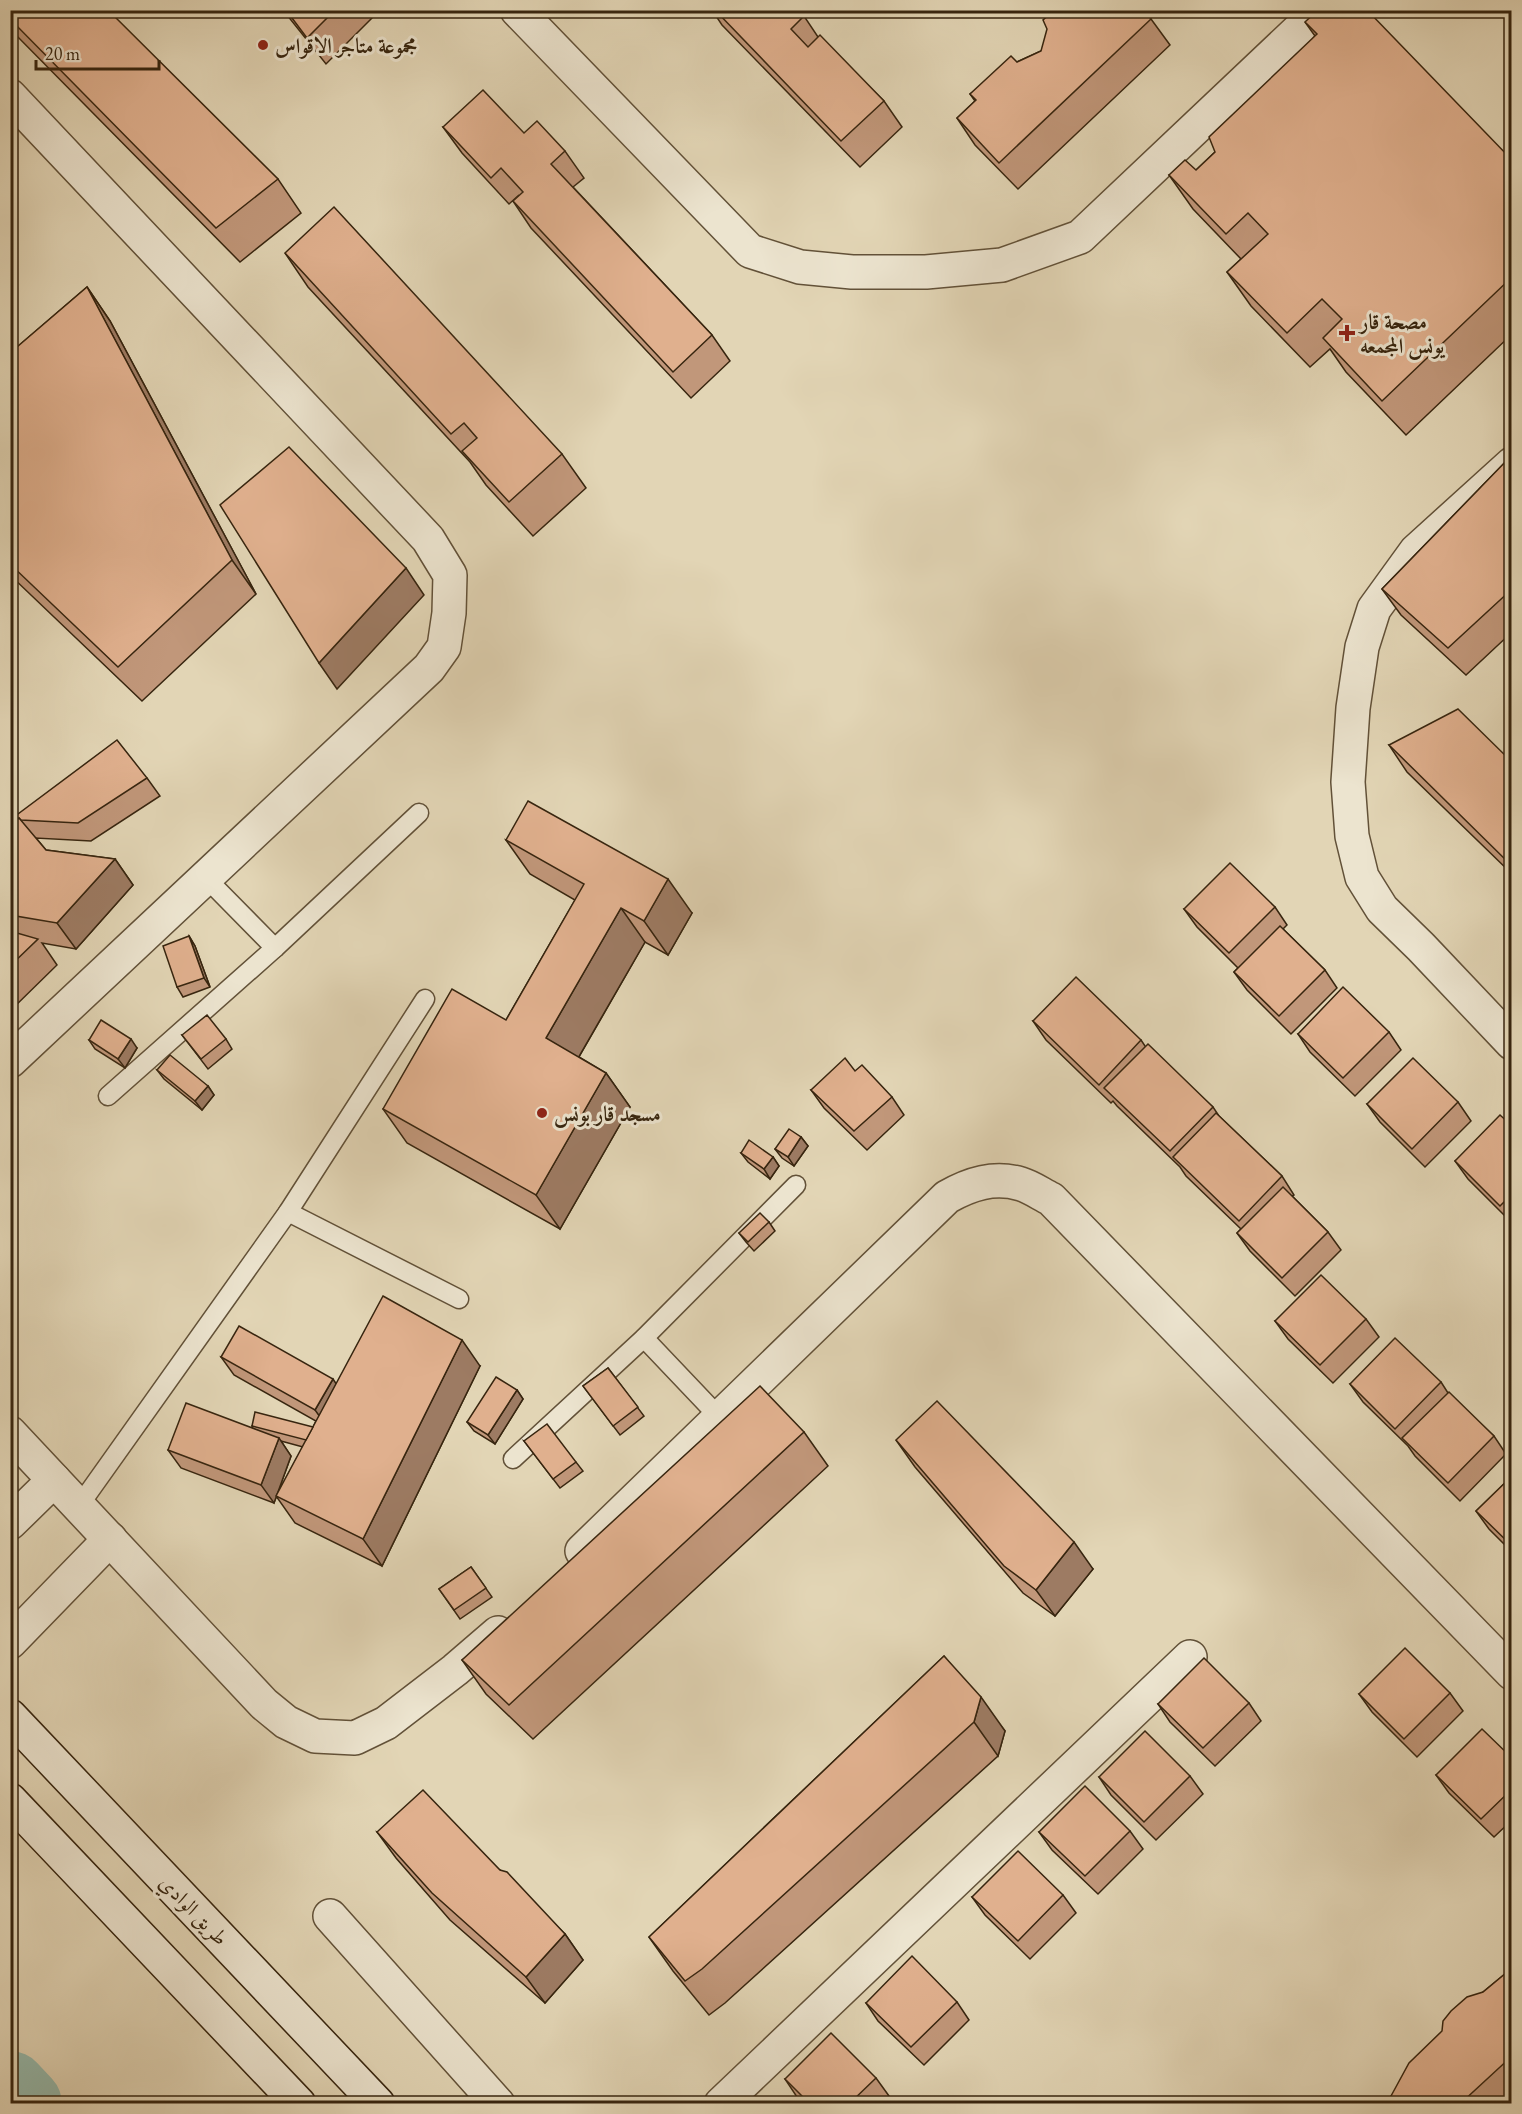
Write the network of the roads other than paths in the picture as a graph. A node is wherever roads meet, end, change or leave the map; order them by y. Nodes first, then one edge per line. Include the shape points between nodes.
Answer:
1 (517, 10) edge
2 (1320, 10) edge
3 (10, 96) edge
4 (1512, 464) edge
5 (419, 813) dead end
6 (206, 878) junction
7 (275, 948) junction
8 (425, 999) dead end
9 (1512, 1043) edge
10 (10, 1061) edge
11 (108, 1096) dead end
12 (796, 1185) dead end
13 (288, 1212) junction
14 (459, 1299) dead end
15 (644, 1338) junction
16 (720, 1418) junction
17 (10, 1433) edge
18 (513, 1459) dead end
19 (54, 1480) junction
20 (79, 1506) junction
21 (10, 1523) edge
22 (110, 1539) junction
23 (558, 1574) edge
24 (516, 1615) edge
25 (10, 1642) edge
26 (1190, 1657) dead end
27 (1512, 1673) edge
28 (10, 1716) edge
29 (10, 1800) edge
30 (330, 1916) dead end
31 (299, 2103) edge
32 (378, 2103) edge
33 (498, 2103) edge
34 (721, 2103) edge

1 - 2 street via 750,251 800,267 926,272 1002,265 1080,237
3 - 6 street via 428,539 450,575 450,613 444,647 429,668
4 - 9 street via 1416,551 1374,609 1362,647 1348,782 1352,836 1362,877 1382,909
5 - 7 lane
6 - 7 lane
6 - 10 street
7 - 11 lane
8 - 13 lane
12 - 15 lane
13 - 14 lane
13 - 20 lane
15 - 16 lane
15 - 18 lane
16 - 23 street
16 - 27 street via 947,1197 991,1180 1021,1184 1051,1199
17 - 19 street
19 - 20 street
19 - 21 street
20 - 22 street
22 - 24 street via 264,1704 286,1722 315,1736 355,1738 386,1723 455,1670
22 - 25 street
26 - 34 street
28 - 32 street, طريق الوادي
29 - 31 street
30 - 33 street

